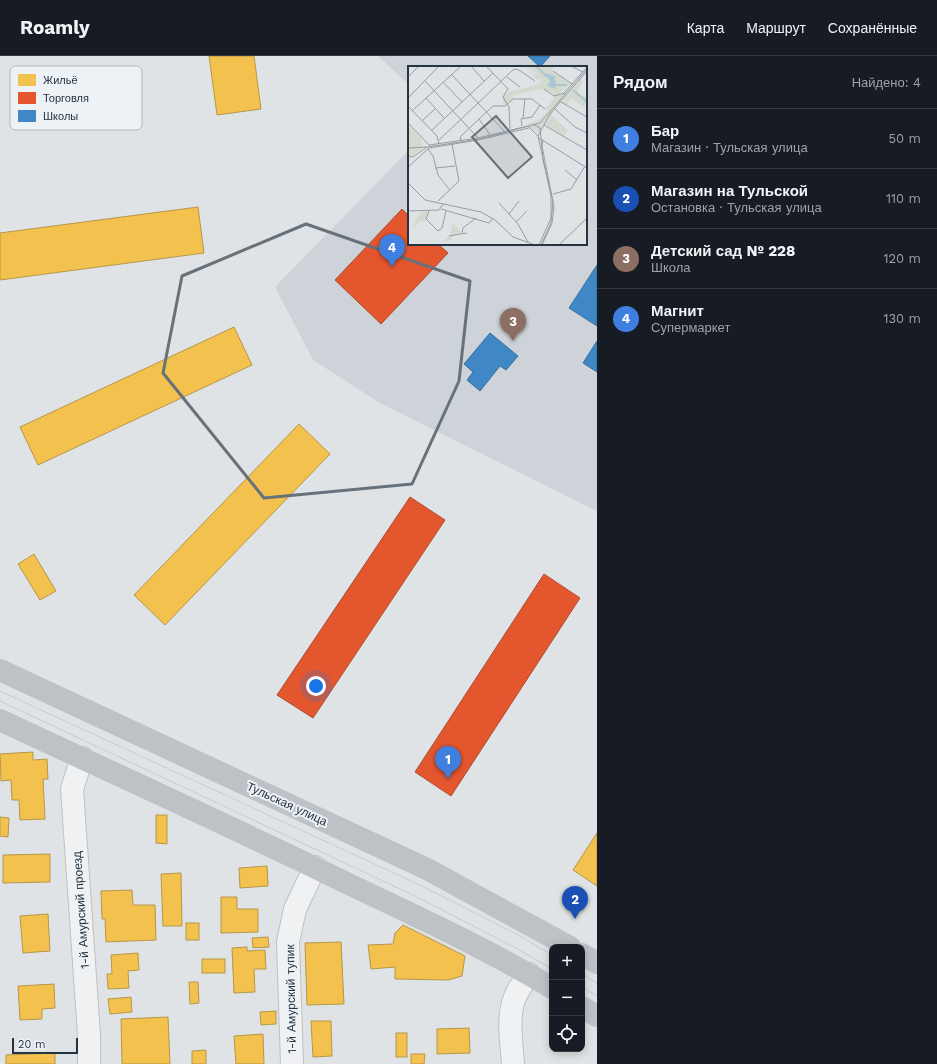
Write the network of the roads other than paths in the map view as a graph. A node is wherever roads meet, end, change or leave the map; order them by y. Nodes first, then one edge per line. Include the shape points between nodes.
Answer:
1 (0, 670) edge
2 (0, 720) edge
3 (82, 758) junction
4 (315, 867) junction
5 (564, 944) edge
6 (585, 956) edge
7 (597, 963) edge
8 (529, 974) junction
9 (549, 986) edge
10 (585, 1009) edge
11 (597, 1016) edge
12 (89, 1064) edge
13 (292, 1064) edge
14 (513, 1064) edge

1 - 5 street, Тульская улица via 427,869
2 - 3 street
3 - 4 street
3 - 12 street, 1-й Амурский проезд via 72,789
4 - 8 street
4 - 13 street, 1-й Амурский тупик via 295,909 288,942
6 - 7 street
8 - 9 street
8 - 14 street via 518,990 512,1007
10 - 11 street

